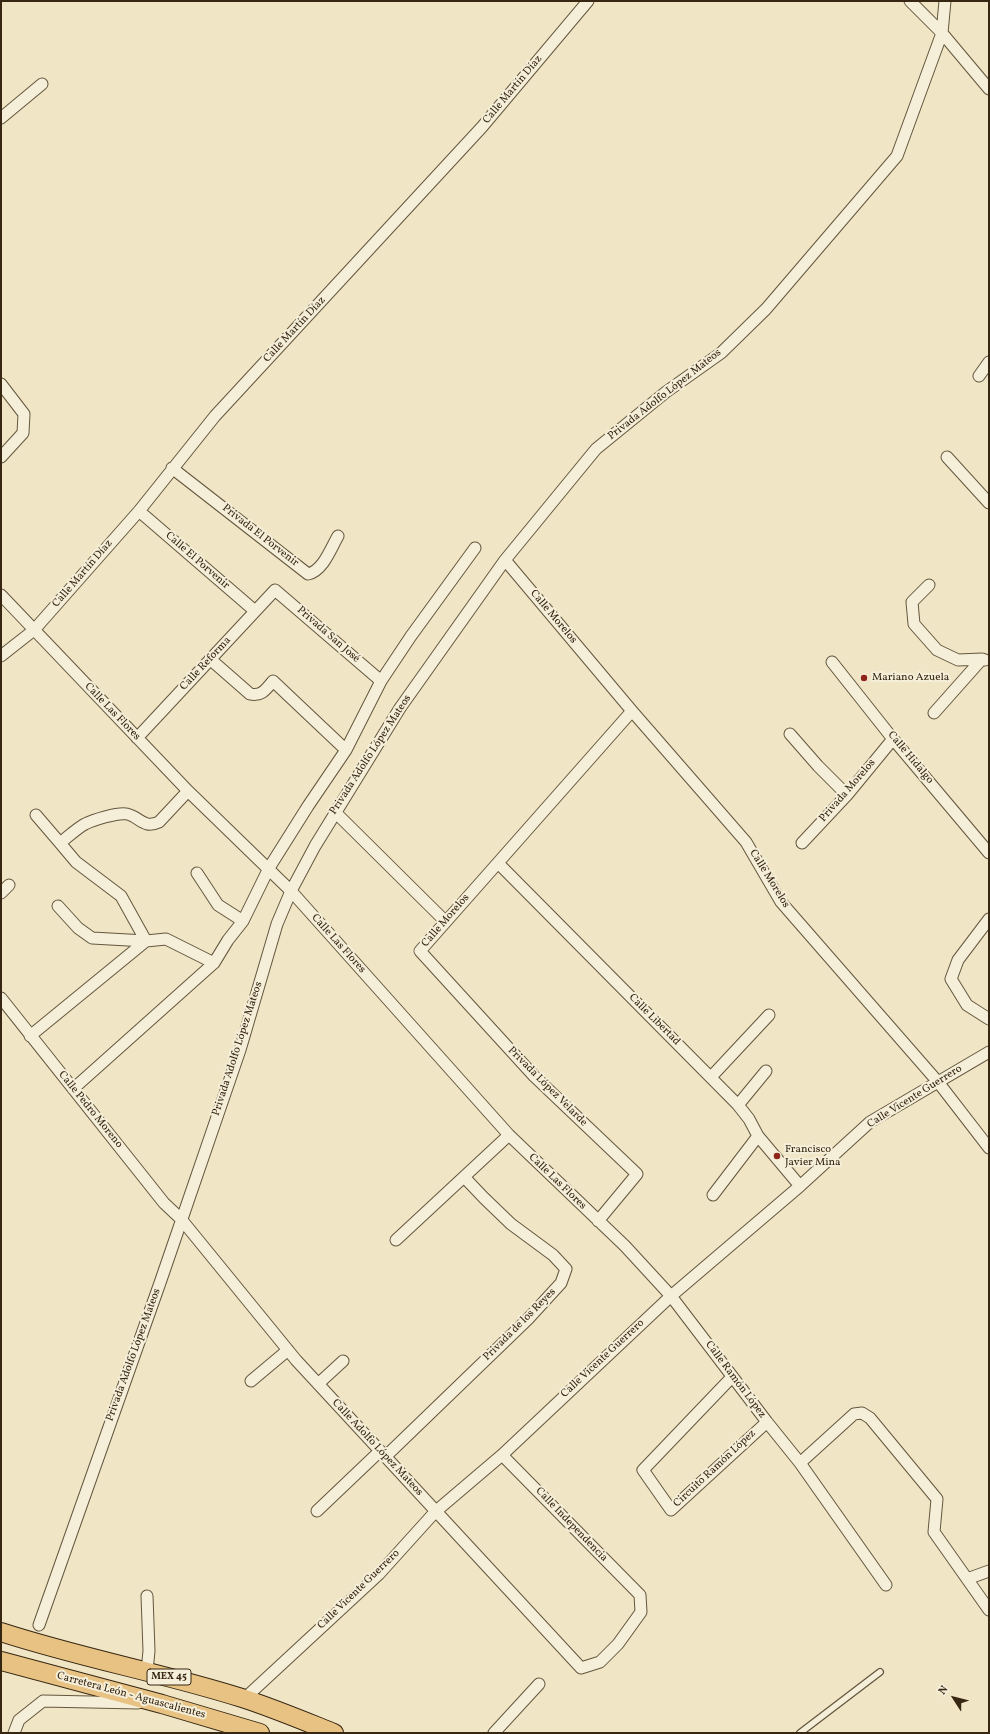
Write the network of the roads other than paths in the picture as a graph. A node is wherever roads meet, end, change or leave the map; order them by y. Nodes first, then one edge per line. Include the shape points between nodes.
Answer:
1 (588, 1) edge
2 (910, 1) edge
3 (945, 1) edge
4 (942, 32) junction
5 (42, 84) dead end
6 (989, 89) edge
7 (1, 118) edge
8 (989, 362) edge
9 (979, 376) dead end
10 (1, 384) edge
11 (1, 457) edge
12 (947, 457) dead end
13 (172, 468) junction
14 (989, 503) edge
15 (139, 510) junction
16 (338, 536) dead end
17 (475, 548) dead end
18 (505, 560) junction
19 (929, 584) dead end
20 (275, 590) joint
21 (1, 595) edge
22 (255, 611) junction
23 (34, 630) junction
24 (1, 656) edge
25 (210, 659) junction
26 (985, 660) edge
27 (832, 662) dead end
28 (381, 681) junction
29 (632, 712) junction
30 (934, 713) dead end
31 (790, 734) dead end
32 (137, 738) junction
33 (893, 739) junction
34 (346, 750) junction
35 (188, 791) junction
36 (846, 795) junction
37 (335, 812) junction
38 (36, 815) dead end
39 (60, 843) junction
40 (802, 843) dead end
41 (989, 853) edge
42 (498, 863) junction
43 (270, 870) junction
44 (197, 873) dead end
45 (288, 888) junction
46 (58, 906) dead end
47 (989, 919) edge
48 (243, 921) junction
49 (445, 921) junction
50 (146, 941) junction
51 (420, 951) joint
52 (214, 963) junction
53 (1, 998) edge
54 (769, 1014) dead end
55 (989, 1019) edge
56 (30, 1036) junction
57 (989, 1052) edge
58 (766, 1071) dead end
59 (711, 1077) junction
60 (938, 1082) junction
61 (74, 1089) junction
62 (738, 1105) junction
63 (509, 1136) junction
64 (758, 1136) junction
65 (989, 1148) edge
66 (464, 1177) junction
67 (800, 1186) junction
68 (713, 1195) dead end
69 (181, 1219) junction
70 (598, 1221) junction
71 (396, 1240) dead end
72 (671, 1296) junction
73 (288, 1350) junction
74 (343, 1361) dead end
75 (732, 1377) junction
76 (251, 1381) dead end
77 (318, 1384) junction
78 (767, 1422) junction
79 (383, 1453) junction
80 (502, 1455) junction
81 (800, 1462) junction
82 (317, 1511) dead end
83 (435, 1512) junction
84 (989, 1571) edge
85 (967, 1579) junction
86 (886, 1585) dead end
87 (147, 1596) dead end
88 (989, 1610) edge
89 (39, 1625) dead end
90 (1, 1632) edge
91 (1, 1661) edge
92 (581, 1668) joint
93 (147, 1671) junction
94 (880, 1672) dead end
95 (539, 1684) dead end
96 (244, 1699) junction
97 (162, 1704) junction
98 (14, 1733) edge
99 (260, 1733) edge
100 (334, 1733) edge
101 (494, 1733) edge
102 (800, 1733) edge

1 - 13 street, Calle Martín Díaz via 482,127 215,416
2 - 4 street
3 - 4 street, Privada Adolfo López Mateos
4 - 6 street
4 - 18 street, Privada Adolfo López Mateos via 897,156 766,310 721,353 666,392 596,449
5 - 7 street
8 - 9 street
10 - 11 street via 24,414 23,433
12 - 14 street
13 - 15 street, Calle Martín Díaz
13 - 16 street, Privada El Porvenir via 308,574 313,573 322,563
15 - 22 street, Calle El Porvenir
15 - 23 street, Calle Martín Díaz
17 - 28 street
18 - 29 street, Calle Morelos
18 - 37 street, Privada Adolfo López Mateos via 400,708
19 - 26 street via 912,602 914,624 937,650 958,660
20 - 22 street, Calle Reforma
20 - 28 street, Privada San José
21 - 23 street, Calle Las Flores
22 - 25 street, Calle Reforma
23 - 24 street, Calle Martín Díaz
23 - 32 street, Calle Las Flores
25 - 32 street, Calle Reforma
25 - 34 street via 250,694 262,693 273,681
26 - 30 street
27 - 33 street, Calle Hidalgo
28 - 34 street
29 - 42 street, Calle Morelos
29 - 60 street, Calle Morelos via 746,842 781,902
31 - 36 street
32 - 35 street, Calle Las Flores
33 - 36 street, Privada Morelos
33 - 41 street, Calle Hidalgo
34 - 43 street via 308,806
35 - 39 street via 159,822 153,825 127,814 109,816 85,824
35 - 43 street, Calle Las Flores
36 - 40 street, Privada Morelos
37 - 45 street, Privada Adolfo López Mateos
37 - 49 street
38 - 39 street
39 - 50 street via 76,862 121,896
42 - 49 street, Calle Morelos
42 - 59 street, Calle Libertad
43 - 45 street, Calle Las Flores
43 - 48 street
44 - 48 street via 218,905
45 - 63 street, Calle Las Flores
45 - 69 street, Privada Adolfo López Mateos via 240,1050
46 - 50 street via 78,928 92,938
47 - 55 street via 958,960 951,979 967,1005
48 - 52 street
49 - 51 street, Calle Morelos
50 - 52 street via 166,939
50 - 56 street
51 - 70 street, Privada López Velarde via 534,1076 637,1174
52 - 61 street
53 - 56 street, Calle Pedro Moreno
54 - 59 street
56 - 61 street, Calle Pedro Moreno
57 - 60 street, Calle Vicente Guerrero
58 - 62 street
59 - 62 street, Calle Libertad
60 - 65 street
60 - 67 street, Calle Vicente Guerrero via 870,1122
61 - 69 street, Calle Pedro Moreno via 164,1203
62 - 64 street, Calle Libertad
63 - 66 street
63 - 70 street, Calle Las Flores
64 - 67 street, Calle Libertad
64 - 68 street
66 - 71 street
66 - 79 street, Privada de los Reyes via 512,1224 553,1255 566,1269 561,1283 528,1319
67 - 72 street, Calle Vicente Guerrero
69 - 73 street, Calle Adolfo López Mateos
69 - 89 street, Privada Adolfo López Mateos
70 - 72 street, Calle Las Flores
72 - 75 street, Calle Ramón López
72 - 80 street, Calle Vicente Guerrero
73 - 76 street
73 - 77 street, Calle Adolfo López Mateos
74 - 77 street
75 - 78 street, Calle Ramón López
75 - 78 street, Circuito Ramón López via 643,1470 670,1510
77 - 79 street, Calle Adolfo López Mateos
78 - 81 street, Calle Ramón López
79 - 82 street
79 - 83 street, Calle Adolfo López Mateos
80 - 83 street, Calle Vicente Guerrero
80 - 92 street, Calle Independencia via 640,1596 641,1612 618,1644 600,1662
81 - 85 street via 854,1414 862,1413 870,1418 936,1499 934,1532
81 - 86 street, Calle Ramón López
83 - 92 street, Calle Adolfo López Mateos
83 - 96 street, Calle Vicente Guerrero via 379,1574
84 - 85 street
85 - 88 street
87 - 93 street
90 - 93 main road, MEX 45
91 - 97 main road, Carretera León - Aguascalientes / MEX 45
93 - 96 main road, MEX 45
94 - 102 lane
95 - 101 street
96 - 100 main road, MEX 45
97 - 98 street via 43,1701 19,1720
97 - 99 main road, Carretera León - Aguascalientes / MEX 45

